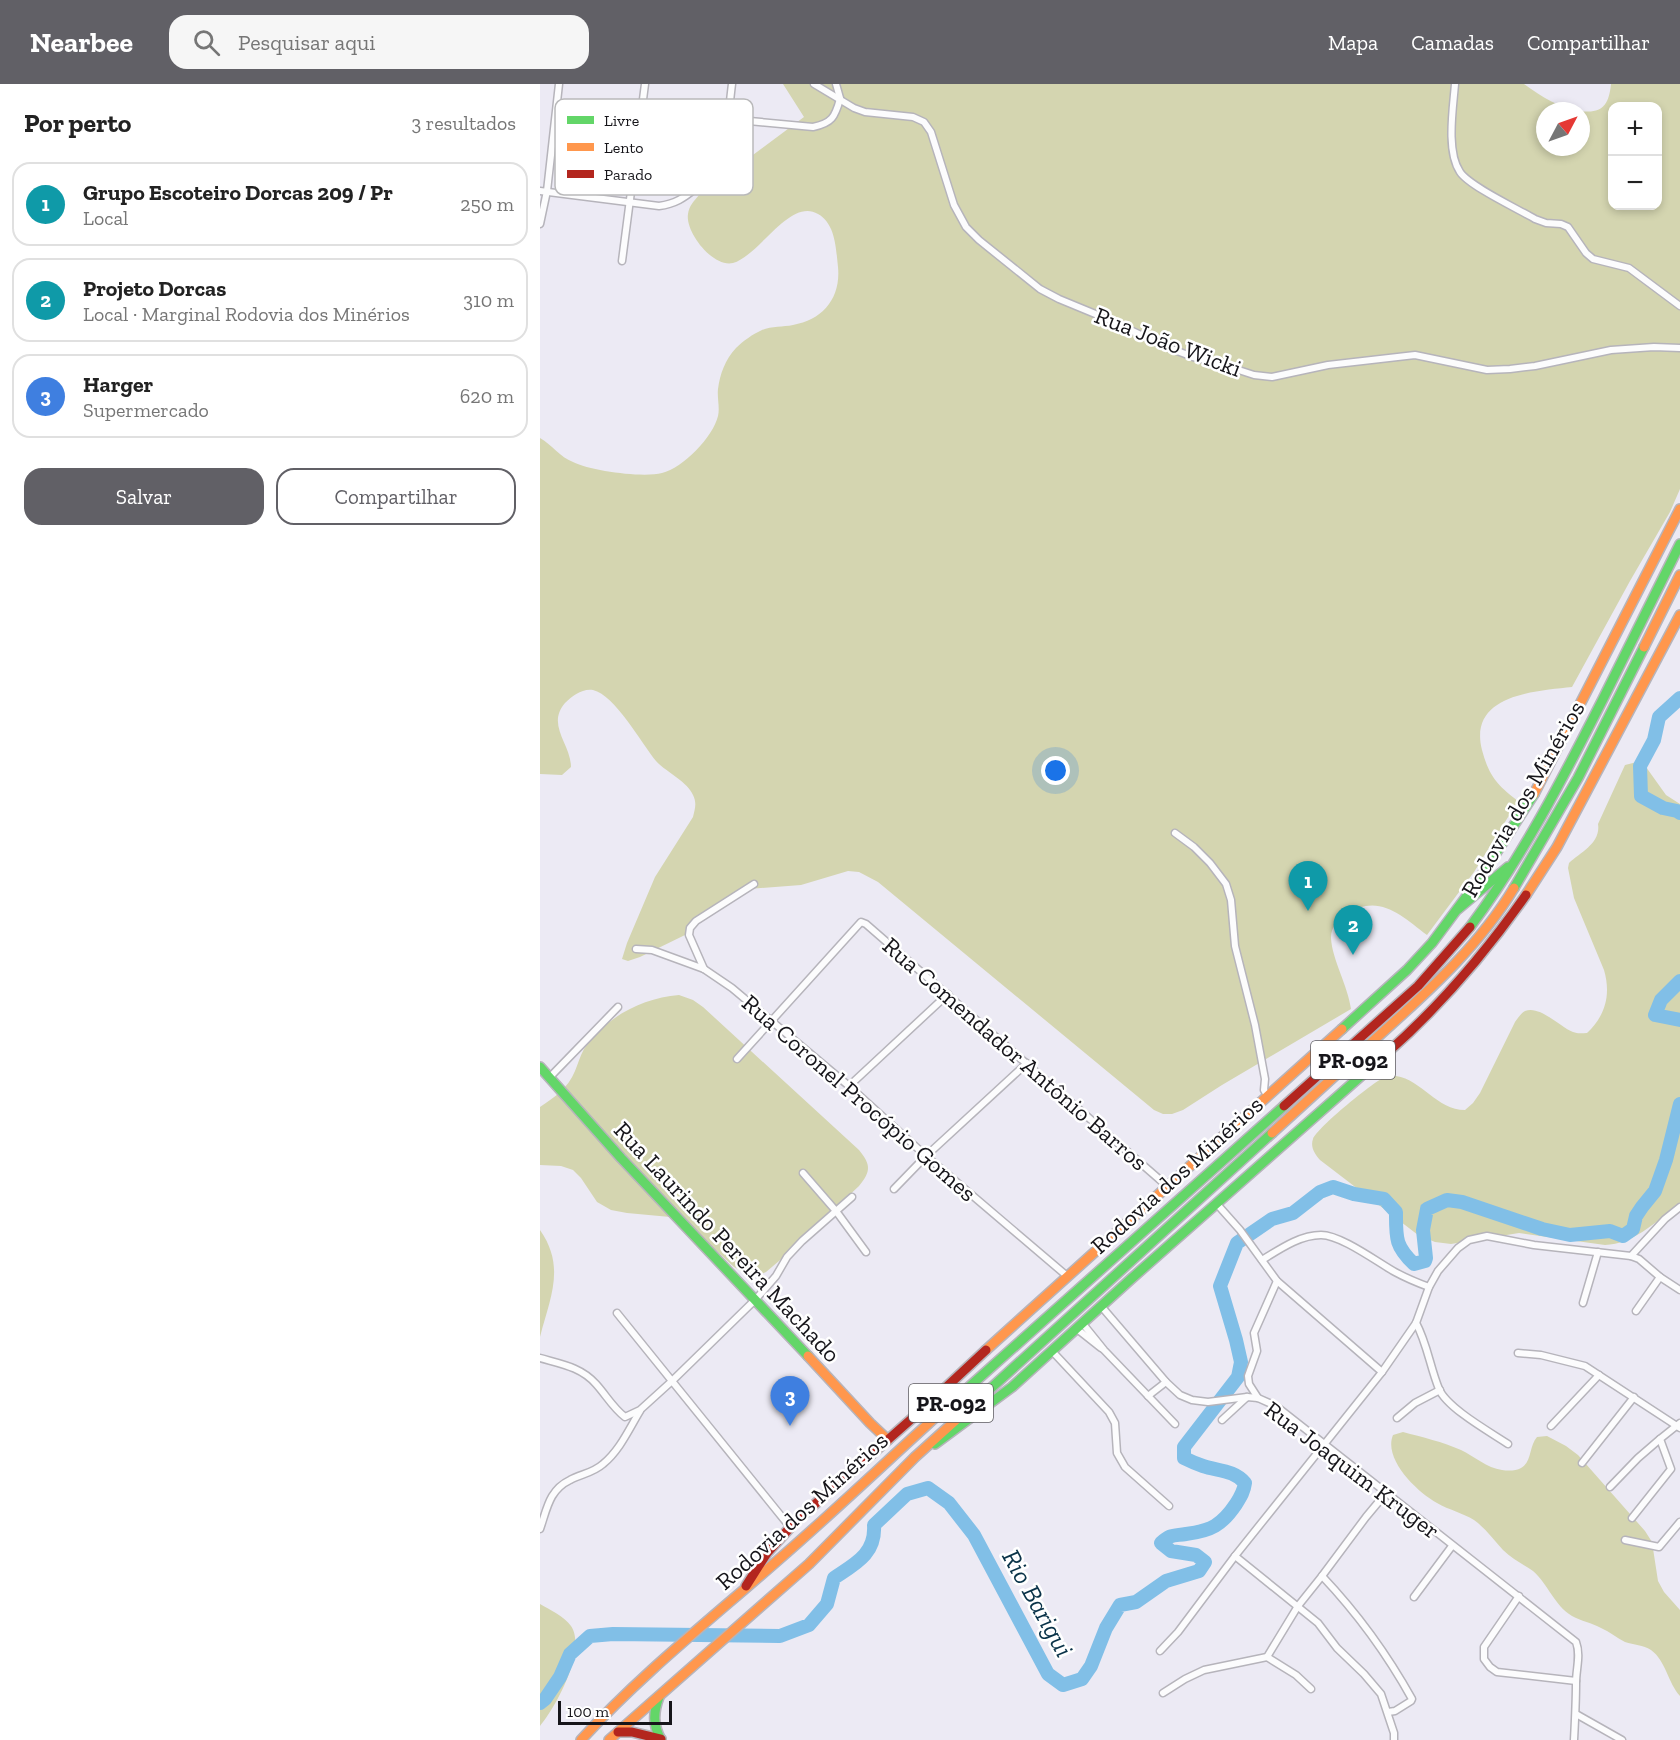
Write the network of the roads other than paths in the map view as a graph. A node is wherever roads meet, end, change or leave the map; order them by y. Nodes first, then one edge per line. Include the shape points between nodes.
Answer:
1 (559, 84) edge
2 (645, 84) edge
3 (732, 84) edge
4 (814, 84) edge
5 (836, 84) edge
6 (1455, 84) edge
7 (557, 99) edge
8 (643, 99) edge
9 (730, 99) edge
10 (840, 99) junction
11 (555, 113) edge
12 (753, 121) edge
13 (544, 191) edge
14 (575, 195) edge
15 (631, 195) edge
16 (688, 195) edge
17 (630, 202) junction
18 (540, 224) edge
19 (622, 261) dead end
20 (1680, 306) edge
21 (1680, 348) edge
22 (1680, 509) edge
23 (1680, 544) edge
24 (1680, 575) edge
25 (1680, 615) edge
26 (1675, 634) edge
27 (1175, 833) dead end
28 (1517, 859) junction
29 (754, 884) dead end
30 (1458, 909) junction
31 (636, 949) dead end
32 (704, 969) junction
33 (948, 994) junction
34 (618, 1007) dead end
35 (772, 1020) junction
36 (737, 1059) dead end
37 (1027, 1063) junction
38 (540, 1067) edge
39 (549, 1078) junction
40 (849, 1086) junction
41 (1269, 1097) junction
42 (926, 1156) junction
43 (803, 1173) dead end
44 (1167, 1186) junction
45 (894, 1190) dead end
46 (852, 1197) dead end
47 (1216, 1203) junction
48 (1680, 1207) edge
49 (836, 1211) junction
50 (866, 1252) dead end
51 (1598, 1252) junction
52 (1631, 1256) junction
53 (1262, 1260) junction
54 (1067, 1276) junction
55 (1660, 1277) junction
56 (1277, 1281) junction
57 (1429, 1287) junction
58 (1680, 1290) edge
59 (756, 1299) junction
60 (1583, 1303) dead end
61 (1101, 1306) junction
62 (1636, 1311) dead end
63 (617, 1313) dead end
64 (1416, 1323) junction
65 (1080, 1326) junction
66 (1052, 1351) junction
67 (1518, 1353) dead end
68 (540, 1358) edge
69 (1382, 1372) junction
70 (1599, 1375) junction
71 (672, 1381) junction
72 (1166, 1382) junction
73 (1440, 1390) junction
74 (1148, 1396) junction
75 (1247, 1397) junction
76 (1634, 1397) junction
77 (1258, 1398) junction
78 (640, 1410) junction
79 (1396, 1418) dead end
80 (1222, 1420) dead end
81 (1175, 1424) dead end
82 (1551, 1426) dead end
83 (1678, 1426) edge
84 (1660, 1439) junction
85 (888, 1440) junction
86 (1324, 1444) junction
87 (1508, 1444) dead end
88 (915, 1457) junction
89 (1582, 1463) dead end
90 (1610, 1487) dead end
91 (1386, 1493) junction
92 (1169, 1506) dead end
93 (1632, 1518) dead end
94 (1680, 1522) edge
95 (790, 1527) junction
96 (540, 1529) edge
97 (1626, 1540) dead end
98 (1452, 1546) junction
99 (1234, 1556) junction
100 (1322, 1576) junction
101 (743, 1590) junction
102 (1519, 1596) junction
103 (1414, 1597) dead end
104 (1298, 1606) junction
105 (1160, 1651) dead end
106 (1267, 1658) junction
107 (1576, 1681) junction
108 (1311, 1689) dead end
109 (1163, 1693) dead end
110 (659, 1697) junction
111 (1388, 1712) junction
112 (1576, 1714) junction
113 (618, 1732) junction
114 (580, 1740) edge
115 (609, 1740) edge
116 (661, 1740) edge
117 (1394, 1740) edge
118 (1574, 1740) edge
119 (1622, 1740) edge

1 - 7 street
2 - 8 street
3 - 9 street
4 - 10 street
5 - 10 street
6 - 20 street via 1453,158 1465,178 1535,219 1568,227 1593,259 1629,268
10 - 12 street via 837,111 824,125
10 - 21 street, Rua João Wicki via 866,112 913,117 924,122 931,132 954,206 966,227 1040,289 1193,357 1272,377 1328,365 1415,355 1487,370 1535,366 1611,350
11 - 13 street
13 - 18 street
14 - 17 street
15 - 17 street
16 - 17 street via 670,205
17 - 19 street
22 - 30 main road via 1529,803
23 - 28 main road, Rodovia dos Minérios / PR-092 via 1566,773
24 - 88 main road, Rodovia dos Minérios / PR-092 via 1578,778 1504,905 1478,939 1424,995
25 - 26 main road
26 - 47 main road via 1557,847 1489,946 1407,1035
27 - 41 street via 1210,863 1226,884 1235,946 1255,1024 1264,1090
28 - 30 main road
28 - 101 main road, Rodovia dos Minérios / PR-092 via 1466,933 1418,986
29 - 32 street via 690,928 688,935
30 - 41 main road via 1407,970
31 - 32 street, Rua Coronel Procópio Gomes via 652,950
32 - 35 street, Rua Coronel Procópio Gomes
33 - 35 street, Rua Comendador Antônio Barros via 861,922
33 - 37 street, Rua Comendador Antônio Barros
33 - 40 street
34 - 39 street
35 - 36 street
35 - 40 street, Rua Coronel Procópio Gomes
37 - 42 street
37 - 44 street, Rua Comendador Antônio Barros
38 - 39 main road, Rua Laurindo Pereira Machado
39 - 59 main road, Rua Laurindo Pereira Machado via 615,1153
40 - 42 street, Rua Coronel Procópio Gomes
41 - 44 main road
42 - 45 street
42 - 54 street, Rua Coronel Procópio Gomes
43 - 49 street
44 - 54 main road
46 - 49 street
47 - 53 street
47 - 61 main road
48 - 52 street
49 - 50 street
49 - 59 street via 787,1257
51 - 52 street
51 - 57 street via 1487,1236 1469,1240 1458,1248
51 - 60 street
52 - 55 street
53 - 56 street
53 - 57 street via 1298,1241 1328,1236
54 - 85 main road
55 - 58 street
55 - 62 street
56 - 69 street
56 - 77 street via 1254,1332 1257,1352 1248,1376
57 - 64 street
59 - 71 street
59 - 85 main road, Rua Laurindo Pereira Machado
61 - 65 main road
61 - 72 street, Rua Joaquim Kruger
63 - 71 street
64 - 69 street
64 - 73 street
65 - 66 main road
65 - 74 street
66 - 88 main road via 1012,1387
66 - 92 street via 1109,1412 1115,1423 1117,1453 1125,1467
67 - 70 street via 1585,1366
68 - 78 street via 577,1368 625,1417
69 - 86 street
70 - 76 street
70 - 82 street
71 - 78 street
71 - 95 street
72 - 74 street
72 - 75 street, Rua Joaquim Kruger via 1192,1400
73 - 79 street
73 - 87 street via 1448,1402
74 - 81 street
75 - 77 street, Rua Joaquim Kruger
75 - 80 street
76 - 83 street
76 - 89 street
77 - 86 street, Rua Joaquim Kruger via 1276,1406
78 - 96 street via 620,1447 604,1464 570,1479 553,1492
83 - 84 street
84 - 90 street
84 - 93 street via 1671,1469
85 - 95 main road
86 - 91 street, Rua Joaquim Kruger
86 - 99 street
88 - 110 main road, Rodovia dos Minérios / PR-092 via 809,1564
91 - 98 street, Rua Joaquim Kruger
91 - 100 street
94 - 97 street via 1659,1547
95 - 101 main road
98 - 102 street, Rua Joaquim Kruger
98 - 103 street
99 - 104 street
99 - 105 street
100 - 104 street
100 - 111 street via 1371,1634 1412,1700
101 - 114 main road, Rodovia dos Minérios / PR-092
102 - 107 street, Rua Joaquim Kruger via 1576,1642
102 - 107 street via 1484,1647 1486,1663 1497,1672
104 - 106 street
104 - 111 street via 1365,1674 1381,1694
106 - 108 street
106 - 109 street via 1204,1670
107 - 112 street
110 - 113 main road, Rodovia dos Minérios / PR-092
110 - 116 main road via 654,1726
111 - 117 street
112 - 118 street
112 - 119 street
113 - 115 main road, Rodovia dos Minérios / PR-092
113 - 116 main road

